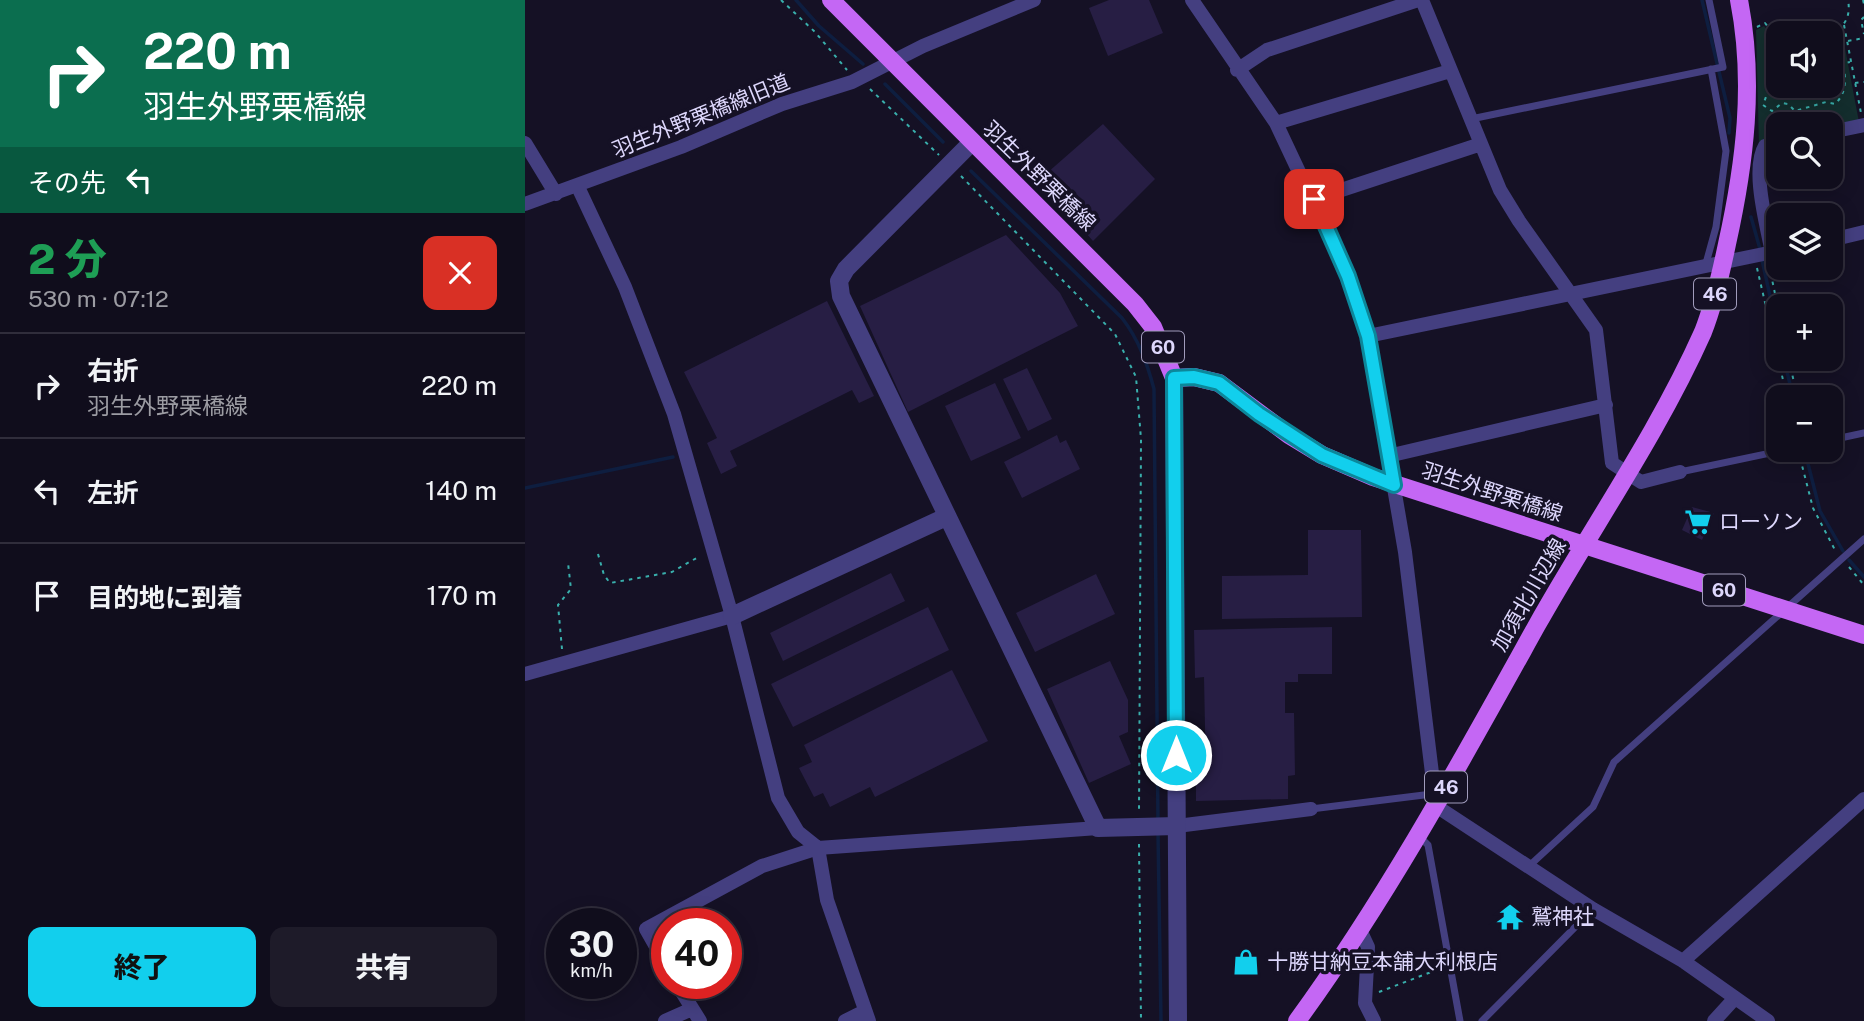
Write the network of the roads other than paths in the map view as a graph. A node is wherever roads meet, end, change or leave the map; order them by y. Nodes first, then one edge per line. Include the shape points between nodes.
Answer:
1 (831, 0) edge
2 (1034, 0) edge
3 (1420, 0) edge
4 (1709, 0) edge
5 (1739, 0) edge
6 (1197, 1) edge
7 (892, 62) junction
8 (1715, 68) junction
9 (1237, 69) junction
10 (1450, 71) junction
11 (1470, 119) junction
12 (1276, 123) junction
13 (1863, 125) edge
14 (1843, 129) edge
15 (972, 142) junction
16 (525, 143) edge
17 (1481, 144) junction
18 (1766, 146) edge
19 (578, 187) junction
20 (556, 194) junction
21 (1314, 199) junction
22 (525, 204) edge
23 (1864, 232) edge
24 (1843, 237) edge
25 (1766, 244) edge
26 (1766, 254) edge
27 (1714, 265) junction
28 (1571, 296) junction
29 (1368, 336) junction
30 (1174, 378) junction
31 (1606, 405) junction
32 (1864, 433) edge
33 (1843, 437) edge
34 (1766, 454) edge
35 (1388, 456) junction
36 (1680, 472) joint
37 (1628, 476) junction
38 (1394, 485) junction
39 (946, 517) junction
40 (1864, 539) edge
41 (1584, 545) junction
42 (1785, 609) junction
43 (732, 616) junction
44 (1864, 635) edge
45 (525, 674) edge
46 (1429, 760) junction
47 (1456, 768) junction
48 (1864, 799) edge
49 (1434, 800) junction
50 (1311, 809) joint
51 (1177, 826) junction
52 (1098, 828) junction
53 (1419, 836) junction
54 (818, 848) junction
55 (1527, 867) junction
56 (685, 908) edge
57 (1593, 909) junction
58 (1360, 930) junction
59 (1683, 961) junction
60 (1735, 998) junction
61 (686, 999) edge
62 (696, 1015) edge
63 (867, 1016) edge
64 (665, 1021) edge
65 (845, 1021) edge
66 (1178, 1021) edge
67 (1297, 1021) edge
68 (1374, 1021) edge
69 (1460, 1021) edge
70 (1482, 1021) edge
71 (1714, 1021) edge
72 (1768, 1021) edge

1 - 7 main road, 羽生外野栗橋線 / 60
2 - 7 street, 羽生外野栗橋線旧道
3 - 9 street via 1267,50
3 - 10 street
4 - 8 lane via 1723,67
5 - 27 main road, 加須北川辺線 / 46 via 1747,124 1741,181
6 - 9 street
7 - 15 main road, 羽生外野栗橋線 / 60
7 - 19 street, 羽生外野栗橋線旧道
8 - 11 lane
8 - 27 lane via 1726,151
9 - 12 street
10 - 11 street
10 - 12 street
11 - 17 street
12 - 21 street
13 - 14 street
15 - 30 main road, 羽生外野栗橋線 / 60 via 1135,304 1153,327
15 - 39 street via 839,281 841,296
16 - 20 street
17 - 21 street
17 - 28 street via 1508,204
18 - 25 street via 1759,173
19 - 20 street, 羽生外野栗橋線旧道
19 - 43 street via 625,287 674,414
20 - 22 street, 羽生外野栗橋線旧道
21 - 29 street
23 - 24 street
26 - 27 street
27 - 28 street
27 - 37 main road, 加須北川辺線 / 46 via 1704,328
28 - 29 street
28 - 31 street via 1596,330
29 - 35 street
30 - 38 main road, 羽生外野栗橋線 / 60 via 1219,383 1322,455
30 - 51 street
31 - 35 street
31 - 37 street via 1612,463
32 - 33 lane
34 - 36 lane
35 - 38 street
36 - 37 street via 1645,482
37 - 41 main road, 加須北川辺線 / 46
38 - 41 main road, 羽生外野栗橋線 / 60
38 - 46 street
39 - 43 street
39 - 52 street
40 - 42 lane
41 - 42 main road, 羽生外野栗橋線 / 60
41 - 47 main road, 加須北川辺線 / 46
42 - 44 main road, 羽生外野栗橋線 / 60
42 - 55 lane via 1614,762 1593,807
43 - 45 street
43 - 54 street via 778,798 798,832
46 - 47 street
46 - 49 street
47 - 49 main road, 加須北川辺線 / 46
48 - 59 street
49 - 50 lane
49 - 53 main road, 加須北川辺線 / 46
49 - 55 street
50 - 51 street
51 - 52 street
51 - 66 street
52 - 54 street
53 - 58 main road, 加須北川辺線 / 46
53 - 69 lane via 1428,845
54 - 56 street via 762,866
54 - 63 street via 827,900
55 - 57 street
57 - 59 street
57 - 70 lane
58 - 67 main road, 加須北川辺線 / 46
58 - 68 street via 1368,947 1364,998
59 - 60 street
60 - 71 street
60 - 72 street
61 - 62 street
62 - 64 street
63 - 65 street

